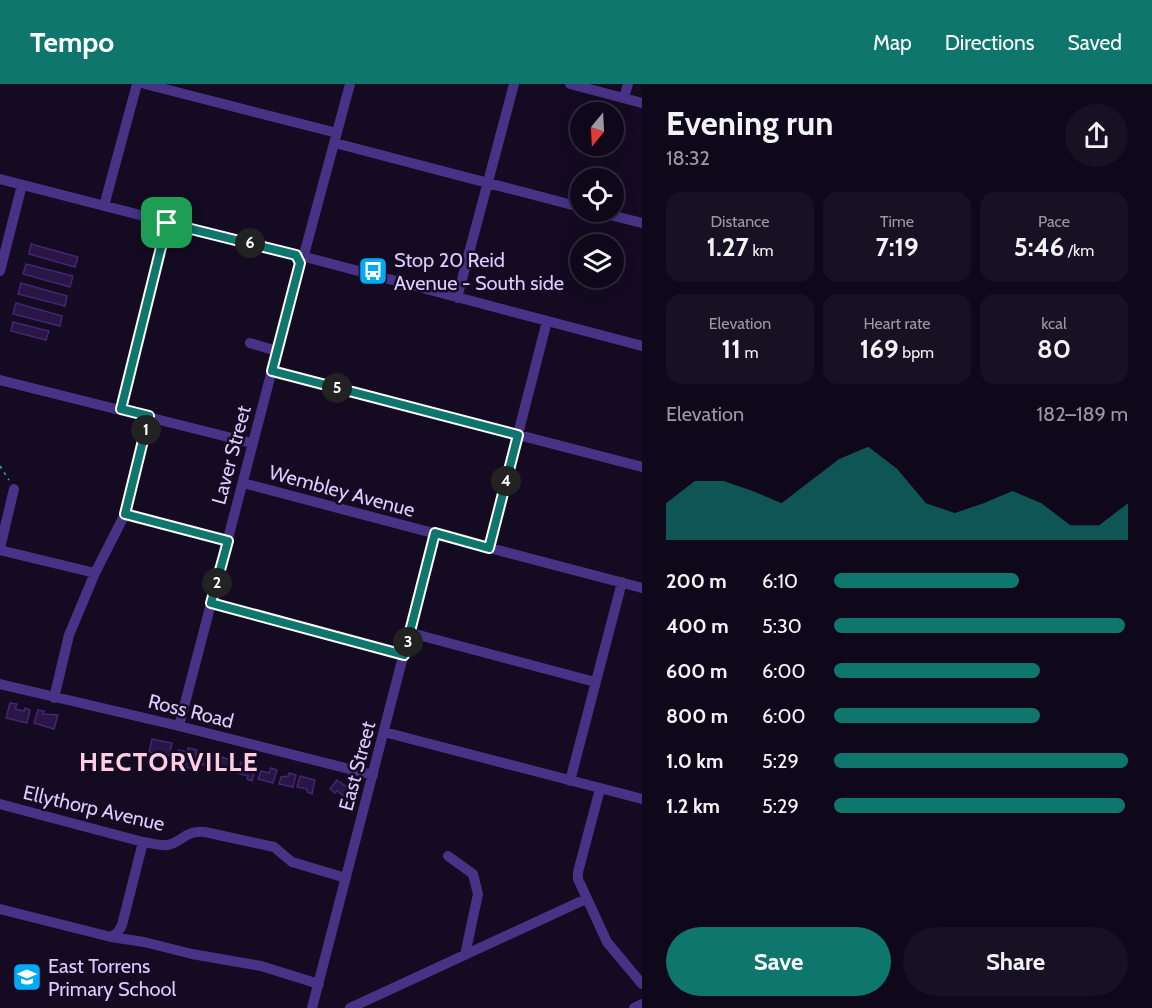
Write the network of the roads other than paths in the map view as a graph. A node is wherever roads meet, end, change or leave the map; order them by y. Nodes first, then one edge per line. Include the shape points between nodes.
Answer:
1 (137, 84) edge
2 (145, 84) edge
3 (350, 84) edge
4 (514, 84) edge
5 (570, 84) edge
6 (628, 84) edge
7 (624, 98) junction
8 (642, 103) edge
9 (336, 138) junction
10 (0, 179) edge
11 (488, 182) junction
12 (22, 185) junction
13 (570, 204) edge
14 (104, 206) junction
15 (624, 218) edge
16 (167, 223) junction
17 (642, 223) edge
18 (303, 257) junction
19 (0, 271) edge
20 (457, 298) junction
21 (547, 321) junction
22 (250, 343) dead end
23 (642, 346) edge
24 (278, 351) junction
25 (272, 371) junction
26 (0, 380) edge
27 (121, 409) junction
28 (149, 416) junction
29 (518, 435) junction
30 (252, 443) junction
31 (642, 467) edge
32 (243, 483) junction
33 (14, 489) road end
34 (125, 514) junction
35 (435, 533) junction
36 (228, 541) junction
37 (489, 548) junction
38 (0, 549) edge
39 (95, 573) junction
40 (622, 582) junction
41 (642, 588) edge
42 (211, 603) junction
43 (411, 633) junction
44 (404, 655) junction
45 (595, 682) junction
46 (0, 684) edge
47 (54, 698) junction
48 (179, 726) junction
49 (384, 732) junction
50 (372, 775) junction
51 (570, 781) junction
52 (600, 789) junction
53 (642, 800) edge
54 (0, 804) edge
55 (143, 842) junction
56 (448, 856) dead end
57 (346, 878) junction
58 (586, 899) junction
59 (0, 909) edge
60 (111, 937) junction
61 (465, 955) junction
62 (319, 984) junction
63 (642, 984) edge
64 (642, 1004) edge
65 (312, 1008) edge
66 (350, 1008) edge
67 (634, 1008) edge

1 - 14 street
2 - 9 street
3 - 9 street, Laver Street
4 - 11 street
5 - 7 street
6 - 7 street
7 - 8 street
9 - 11 street
9 - 18 street, Laver Street
10 - 12 street
11 - 13 street
11 - 20 street
12 - 14 street
12 - 19 street
14 - 16 street
15 - 17 street
16 - 18 street
16 - 27 street
18 - 20 street
18 - 24 street, Laver Street
20 - 21 street
21 - 23 street
21 - 29 street
22 - 24 street
24 - 25 street, Laver Street
25 - 29 street
25 - 30 street, Laver Street
26 - 27 street
27 - 28 street
28 - 30 street
28 - 34 street
29 - 31 street
29 - 37 street
30 - 32 street, Laver Street
32 - 35 street, Wembley Avenue
32 - 36 street, Laver Street
33 - 38 street
34 - 36 street
34 - 39 street
35 - 37 street, Wembley Avenue
35 - 43 street, East Street
36 - 42 street, Laver Street
37 - 40 street, Wembley Avenue
38 - 39 street
39 - 47 street via 69,635
40 - 41 street, Wembley Avenue
40 - 45 street
42 - 44 street
42 - 48 street, Laver Street
43 - 44 street, East Street
43 - 45 street
44 - 49 street, East Street
45 - 51 street
46 - 47 street, Ross Road
47 - 48 street, Ross Road
48 - 50 street, Ross Road
49 - 50 street, East Street
49 - 51 street
50 - 57 street, East Street
51 - 52 street
52 - 53 street
52 - 58 street via 578,872
54 - 55 street, Ellythorp Avenue
55 - 57 street, Ellythorp Avenue via 171,844 194,831 205,832 274,848 292,862
55 - 60 street via 122,925
56 - 61 street via 472,874 478,894
57 - 62 street, East Street
58 - 61 street
58 - 63 street via 607,942
59 - 60 street
60 - 62 street via 261,966
61 - 66 street
62 - 65 street, East Street
64 - 67 street

